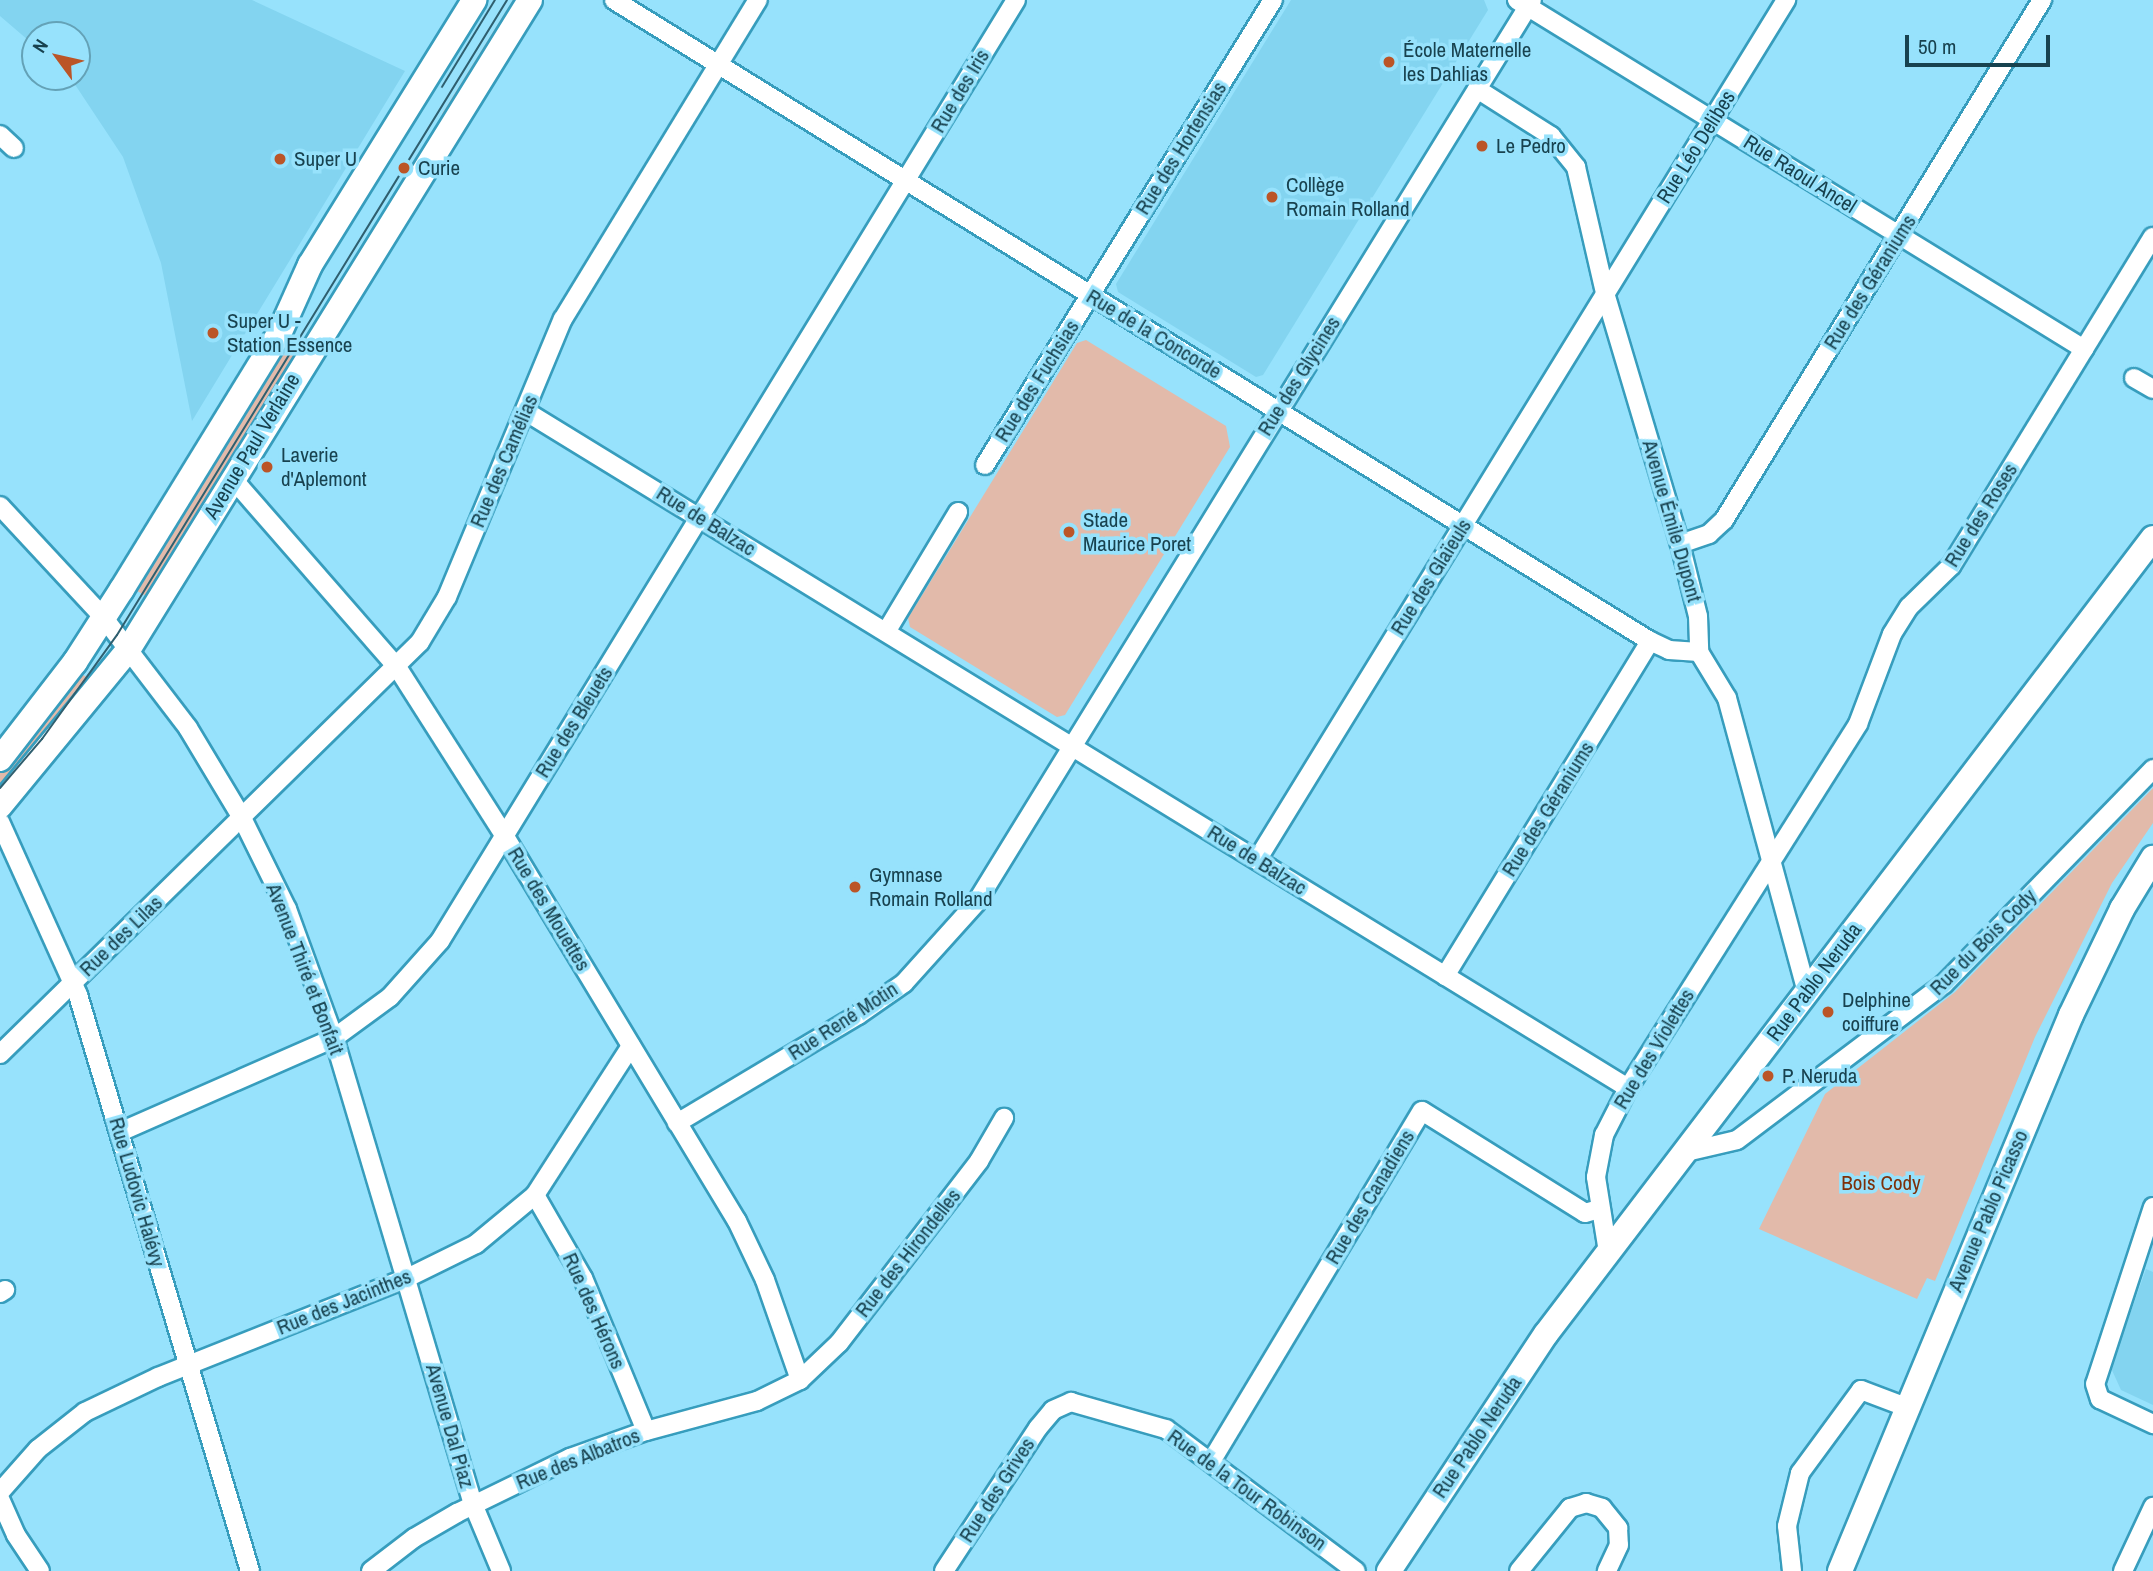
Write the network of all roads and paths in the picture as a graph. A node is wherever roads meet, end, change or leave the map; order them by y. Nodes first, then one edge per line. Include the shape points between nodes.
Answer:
1 (474, 0) edge
2 (530, 0) edge
3 (614, 0) edge
4 (758, 0) edge
5 (1016, 0) edge
6 (1272, 0) edge
7 (1786, 0) edge
8 (2042, 0) edge
9 (1526, 2) edge
10 (718, 65) junction
11 (1477, 89) junction
12 (1712, 120) junction
13 (0, 135) edge
14 (15, 148) dead end
15 (905, 181) junction
16 (1898, 235) junction
17 (2153, 237) edge
18 (1605, 293) junction
19 (1089, 296) junction
20 (2084, 349) junction
21 (2134, 378) dead end
22 (2153, 389) edge
23 (1279, 410) junction
24 (525, 411) junction
25 (985, 465) dead end
26 (232, 478) junction
27 (0, 506) edge
28 (958, 512) dead end
29 (699, 517) junction
30 (1465, 522) junction
31 (2153, 538) edge
32 (1680, 544) junction
33 (104, 618) junction
34 (886, 632) junction
35 (1650, 641) junction
36 (128, 650) junction
37 (1699, 652) junction
38 (397, 667) junction
39 (1071, 745) junction
40 (0, 759) edge
41 (2153, 769) edge
42 (0, 806) edge
43 (242, 818) junction
44 (0, 822) edge
45 (504, 835) junction
46 (2153, 858) edge
47 (1257, 860) junction
48 (1769, 863) junction
49 (1445, 976) junction
50 (73, 982) junction
51 (1807, 992) junction
52 (334, 1038) junction
53 (631, 1046) junction
54 (0, 1054) edge
55 (1628, 1088) junction
56 (1004, 1118) dead end
57 (677, 1123) junction
58 (120, 1132) junction
59 (1686, 1152) junction
60 (535, 1195) junction
61 (2153, 1207) edge
62 (1599, 1209) junction
63 (1608, 1252) junction
64 (407, 1278) junction
65 (188, 1365) junction
66 (800, 1380) junction
67 (1906, 1407) junction
68 (1053, 1410) joint
69 (2153, 1423) edge
70 (646, 1431) junction
71 (1212, 1460) junction
72 (0, 1492) edge
73 (0, 1499) edge
74 (473, 1504) junction
75 (2153, 1507) edge
76 (40, 1571) edge
77 (250, 1571) edge
78 (371, 1571) edge
79 (501, 1571) edge
80 (944, 1571) edge
81 (1356, 1571) edge
82 (1389, 1571) edge
83 (1519, 1571) edge
84 (1607, 1571) edge
85 (1792, 1571) edge
86 (1840, 1571) edge
87 (2123, 1571) edge

1 - 33 street, Avenue Paul Verlaine via 310,265 279,334
2 - 26 street, Avenue Paul Verlaine
3 - 10 street, Rue de la Concorde
4 - 10 street, Rue des Camélias
5 - 15 street, Rue des Iris
6 - 19 street, Rue des Hortensias
7 - 12 street, Rue Léo Delibes
8 - 16 street, Rue des Géraniums
9 - 11 street, Rue des Glycines
9 - 12 street, Rue Raoul Ancel
10 - 15 street, Rue de la Concorde
10 - 24 street, Rue des Camélias via 563,319
11 - 18 street, Avenue Émile Dupont via 1567,151 1576,167
11 - 23 street, Rue des Glycines
12 - 16 street, Rue Raoul Ancel
12 - 18 street, Rue Léo Delibes
13 - 14 street
15 - 19 street, Rue de la Concorde
15 - 29 street, Rue des Bleuets
16 - 20 street, Rue Raoul Ancel
16 - 32 street, Rue des Géraniums via 1724,520 1709,534
17 - 20 street, Rue des Roses
18 - 30 street, Rue des Glaïeuls
18 - 32 street, Avenue Émile Dupont
19 - 23 street, Rue de la Concorde
19 - 25 street, Rue des Fuchsias
20 - 48 street, Rue des Roses via 1951,566 1909,607 1892,634 1858,724
21 - 22 street
23 - 30 street, Rue de la Concorde
23 - 39 street, Rue des Glycines
24 - 29 street, Rue de Balzac
24 - 38 street, Rue des Camélias via 447,597 420,642
26 - 36 street, Avenue Paul Verlaine
26 - 38 street, Rue des Mouettes
27 - 33 street, Avenue Thiré et Bonfait
28 - 34 street
29 - 34 street, Rue de Balzac
29 - 45 street, Rue des Bleuets
30 - 35 street, Rue de la Concorde
30 - 47 street, Rue des Glaïeuls
31 - 51 street, Rue Pablo Neruda
32 - 37 street, Avenue Émile Dupont via 1698,616
33 - 36 street, Avenue Thiré et Bonfait
33 - 40 street, Avenue Paul Verlaine
34 - 39 street, Rue de Balzac
35 - 37 street, Rue de la Concorde via 1669,650
35 - 49 street, Rue des Géraniums
36 - 42 street, Avenue Paul Verlaine
36 - 43 street, Avenue Thiré et Bonfait via 188,728
37 - 48 street, Avenue Émile Dupont via 1727,698
38 - 43 street, Rue des Camélias
38 - 45 street, Rue des Mouettes
39 - 47 street, Rue de Balzac
39 - 57 street, Rue René Motin via 976,903 904,983
41 - 59 street, Rue du Bois Cody via 1944,984 1737,1140
43 - 50 street, Rue des Lilas
43 - 52 street, Avenue Thiré et Bonfait via 287,909
44 - 50 street, Rue Ludovic Halévy
45 - 52 street, Rue des Bleuets via 440,941 416,970 390,997
45 - 53 street, Rue des Mouettes
46 - 67 street, Avenue Pablo Picasso via 2122,909 2071,1015
47 - 49 street, Rue de Balzac
48 - 51 street, Avenue Émile Dupont
48 - 55 street, Rue des Violettes
49 - 55 street, Rue de Balzac
50 - 54 street, Rue des Lilas
50 - 58 street, Rue Ludovic Halévy
51 - 59 street, Rue Pablo Neruda
52 - 58 street, Rue des Bleuets
52 - 64 street, Avenue Thiré et Bonfait
53 - 57 street, Rue des Mouettes
53 - 60 street, Rue des Jacinthes
55 - 62 street, Rue des Violettes via 1604,1135 1596,1177
56 - 66 street, Rue des Hirondelles via 979,1161 839,1343
57 - 66 street, Rue des Mouettes via 737,1221 765,1280
58 - 65 street, Rue Ludovic Halévy
59 - 63 street, Rue Pablo Neruda
60 - 64 street, Rue des Jacinthes via 476,1244
60 - 70 street, Rue des Hérons via 583,1278
61 - 69 street via 2095,1384 2100,1399
62 - 63 street, Rue des Violettes
62 - 71 street, Rue des Canadiens via 1584,1213 1422,1111
63 - 82 street, Rue Pablo Neruda via 1507,1391
64 - 65 street, Rue des Jacinthes
64 - 74 street, Avenue Dal Piaz
65 - 72 street, Rue des Jacinthes via 85,1412 38,1450
65 - 77 street, Rue Ludovic Halévy
66 - 70 street, Rue des Albatros via 757,1401
67 - 85 street via 1861,1390 1800,1473 1787,1526
67 - 86 street, Avenue Pablo Picasso
68 - 71 street, Rue de la Tour Robinson via 1071,1402 1166,1429
68 - 80 street, Rue des Grives
70 - 74 street, Rue des Albatros via 570,1458
71 - 81 street, Rue de la Tour Robinson
73 - 76 street
74 - 78 street, Rue des Albatros via 414,1538
74 - 79 street, Avenue Dal Piaz
75 - 87 street
83 - 84 street via 1570,1508 1586,1503 1602,1508 1618,1528 1619,1545

